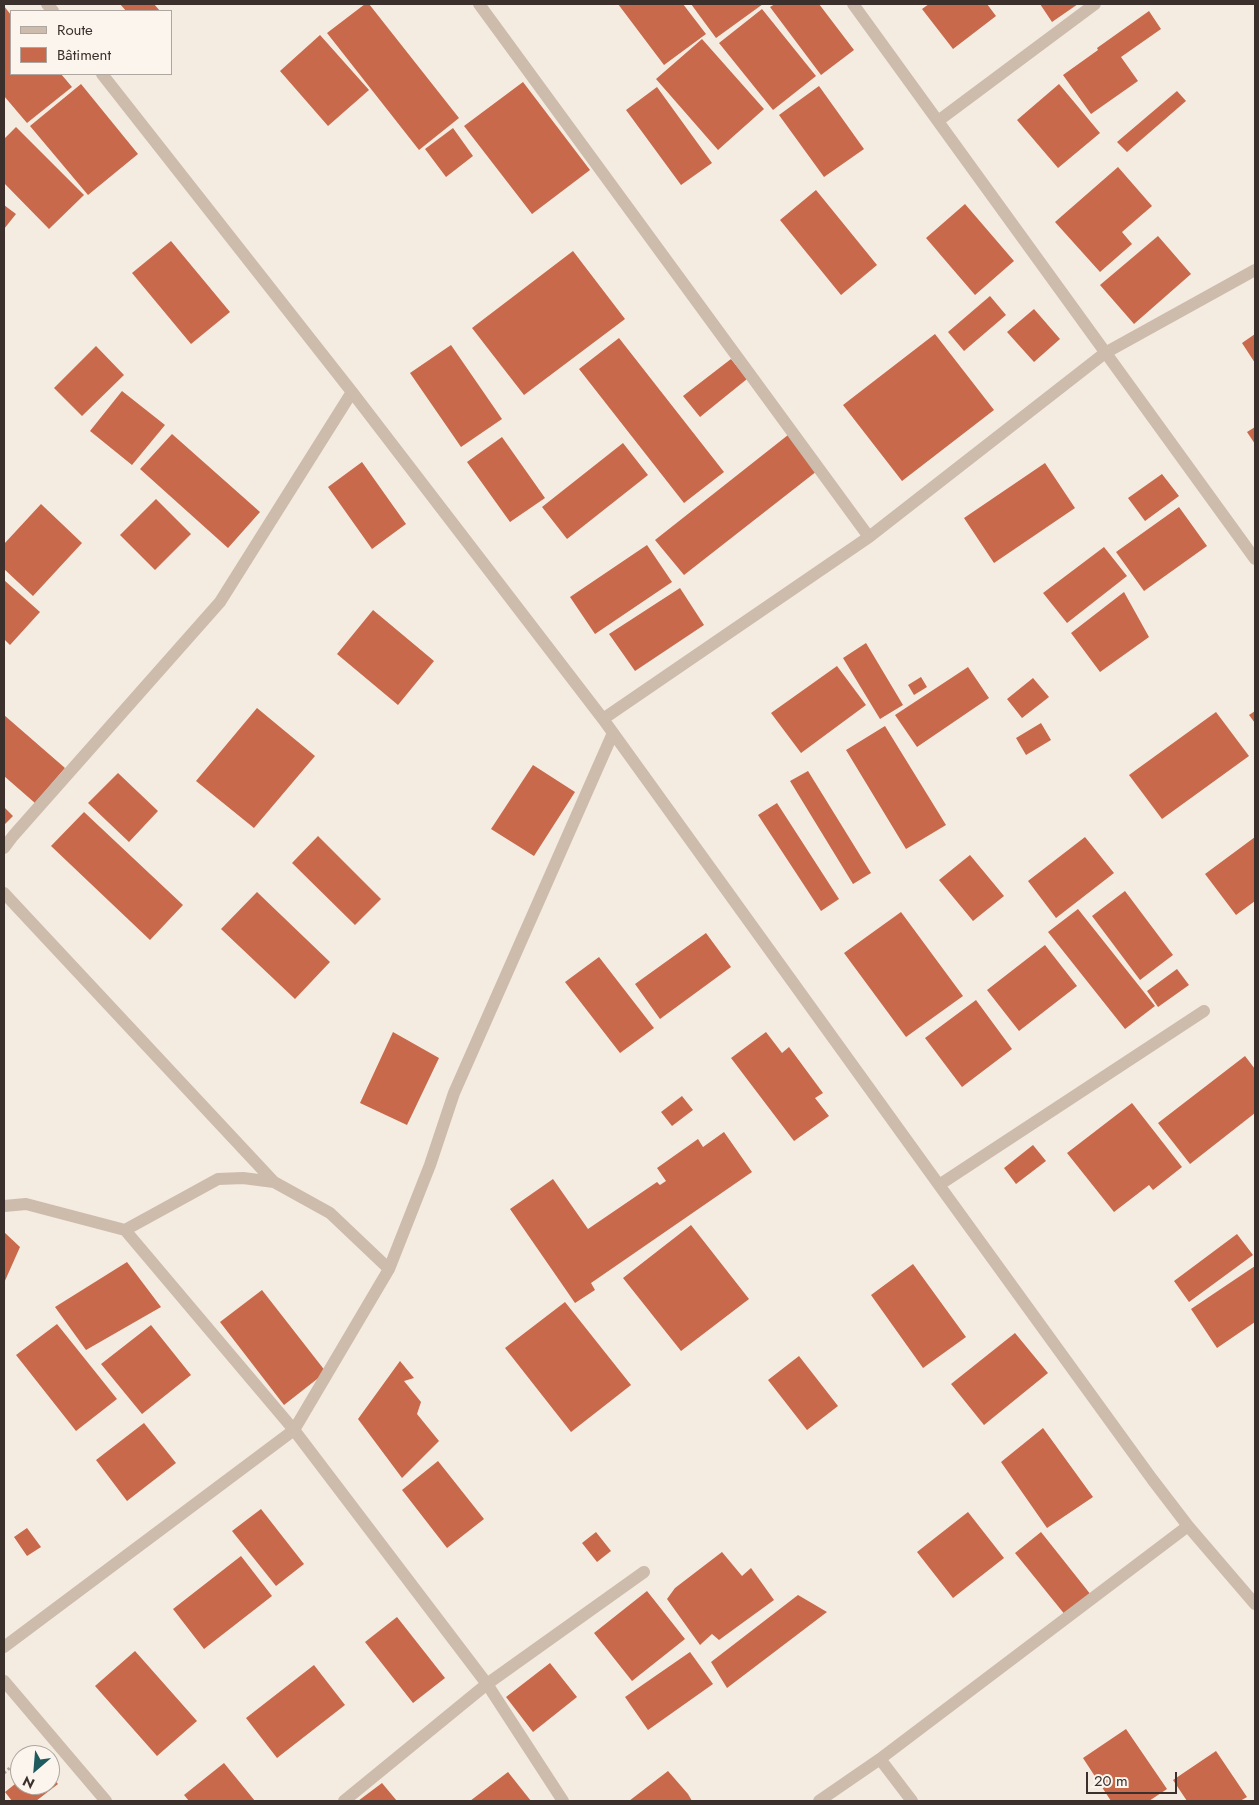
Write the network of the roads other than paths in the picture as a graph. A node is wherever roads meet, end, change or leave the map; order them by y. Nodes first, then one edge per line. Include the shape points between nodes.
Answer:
1 (479, 4) edge
2 (853, 4) edge
3 (1096, 4) edge
4 (103, 75) edge
5 (938, 121) junction
6 (1255, 270) edge
7 (1105, 353) junction
8 (352, 392) junction
9 (869, 537) junction
10 (1255, 559) edge
11 (603, 719) junction
12 (613, 733) junction
13 (4, 848) edge
14 (4, 893) edge
15 (1204, 1011) dead end
16 (274, 1182) junction
17 (939, 1186) junction
18 (4, 1206) edge
19 (125, 1230) junction
20 (389, 1269) junction
21 (294, 1430) junction
22 (1188, 1526) junction
23 (644, 1572) dead end
24 (1255, 1604) edge
25 (4, 1647) edge
26 (4, 1681) edge
27 (487, 1684) junction
28 (880, 1759) junction
29 (106, 1801) edge
30 (344, 1801) edge
31 (563, 1801) edge
32 (819, 1801) edge
33 (912, 1801) edge

1 - 9 street
2 - 5 street
3 - 5 street
4 - 8 street
5 - 7 street
6 - 7 street
7 - 9 street
7 - 10 street
8 - 11 street
8 - 13 street via 220,602
9 - 11 street
11 - 12 street
12 - 17 street
12 - 20 street via 454,1093 430,1166
14 - 16 street
15 - 17 street
16 - 19 street via 218,1179
16 - 20 street via 330,1213
17 - 22 street
18 - 19 street via 26,1204
19 - 21 street
20 - 21 street
21 - 25 street
21 - 27 street
22 - 24 street
22 - 28 street
23 - 27 street
26 - 29 street
27 - 30 street
27 - 31 street
28 - 32 street
28 - 33 street

